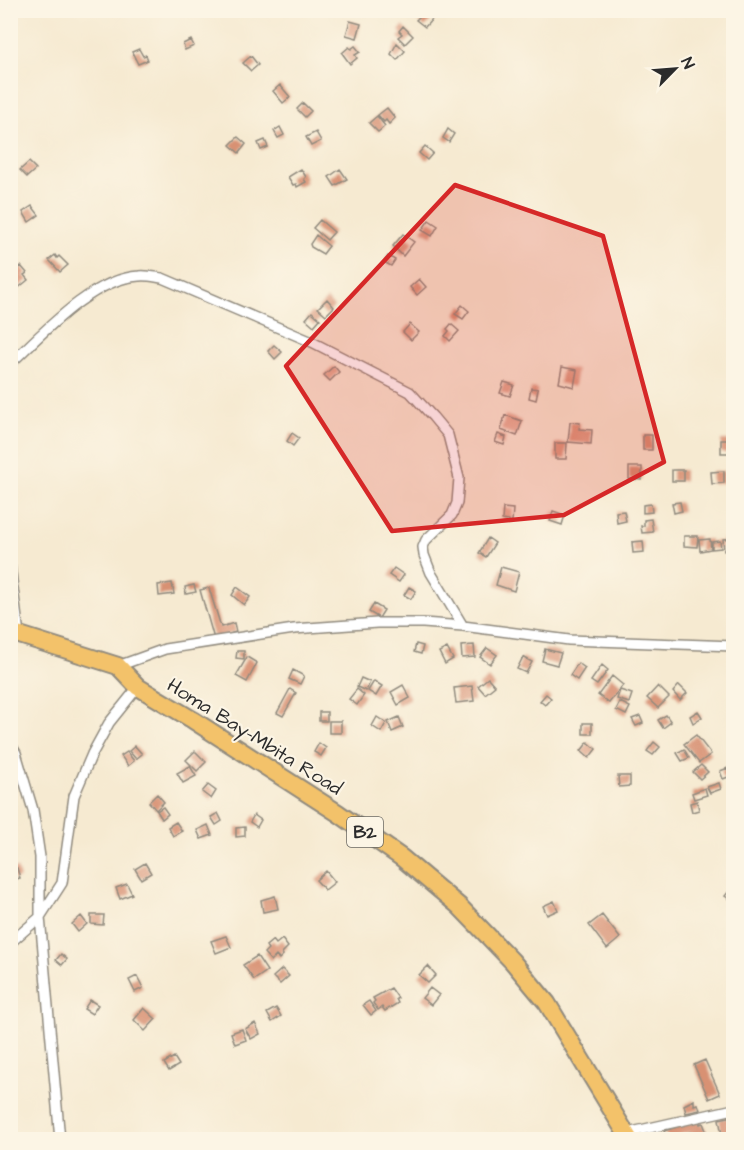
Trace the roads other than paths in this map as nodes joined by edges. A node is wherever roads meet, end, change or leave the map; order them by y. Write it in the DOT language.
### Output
graph roads {
  1 [pos="10,364"];
  2 [pos="10,565"];
  3 [pos="464,626"];
  4 [pos="15,633"];
  5 [pos="734,646"];
  6 [pos="118,666"];
  7 [pos="138,687"];
  8 [pos="10,743"];
  9 [pos="40,917"];
  10 [pos="10,944"];
  11 [pos="734,1109"];
  12 [pos="628,1136"];
  13 [pos="60,1140"];
  1 -- 3 [label="street"];
  2 -- 4 [label="street"];
  3 -- 5 [label="street"];
  3 -- 6 [label="street"];
  4 -- 6 [label="highway, Homa Bay-Mbita Road / B2"];
  6 -- 7 [label="highway, Homa Bay-Mbita Road / B2"];
  7 -- 9 [label="street"];
  7 -- 12 [label="highway, Homa Bay-Mbita Road / B2"];
  8 -- 9 [label="street"];
  9 -- 10 [label="street"];
  9 -- 13 [label="street"];
  11 -- 12 [label="street"];
}
